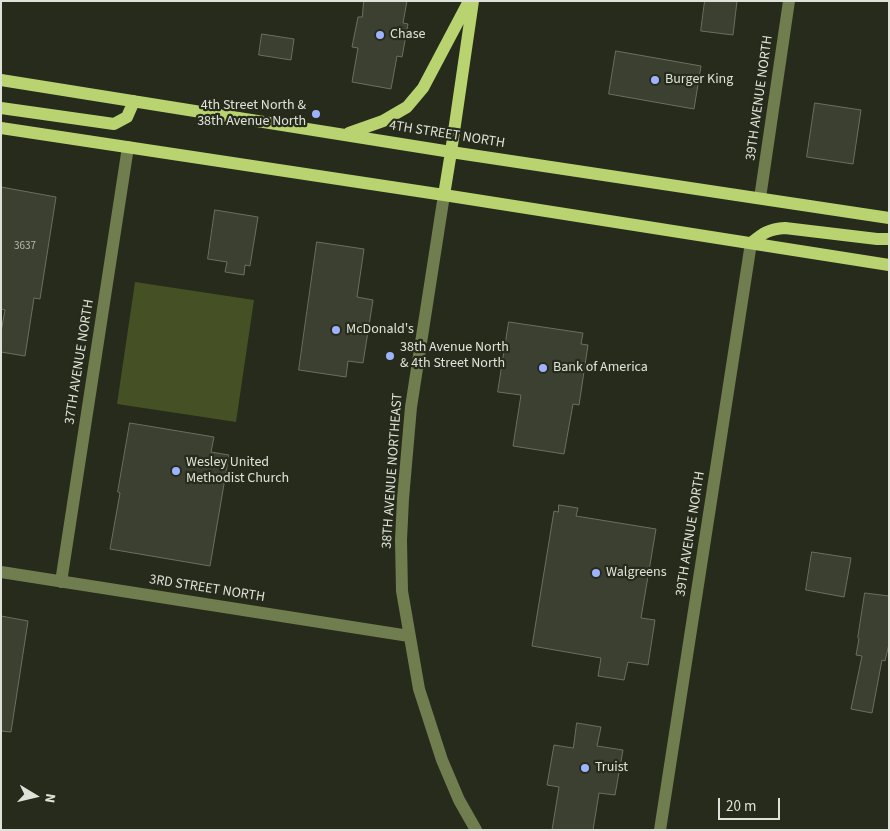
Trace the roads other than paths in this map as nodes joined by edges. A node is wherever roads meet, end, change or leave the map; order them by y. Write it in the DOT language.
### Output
graph roads {
  1 [pos="471,1"];
  2 [pos="789,1"];
  3 [pos="1,80"];
  4 [pos="134,101"];
  5 [pos="1,108"];
  6 [pos="1,128"];
  7 [pos="346,134"];
  8 [pos="128,147"];
  9 [pos="451,152"];
  10 [pos="444,195"];
  11 [pos="760,198"];
  12 [pos="889,218"];
  13 [pos="889,239"];
  14 [pos="751,243"];
  15 [pos="889,265"];
  16 [pos="1,572"];
  17 [pos="61,582"];
  18 [pos="409,636"];
  19 [pos="476,830"];
  20 [pos="660,830"];
  1 -- 7 [label="main road"];
  1 -- 9 [label="main road"];
  2 -- 11 [label="street, 39TH AVENUE NORTH"];
  3 -- 4 [label="main road, 4TH STREET NORTH"];
  4 -- 5 [label="main road"];
  4 -- 7 [label="main road, 4TH STREET NORTH"];
  6 -- 8 [label="main road"];
  7 -- 9 [label="main road, 4TH STREET NORTH"];
  8 -- 10 [label="main road"];
  8 -- 17 [label="street, 37TH AVENUE NORTH"];
  9 -- 10 [label="main road"];
  9 -- 11 [label="main road, 4TH STREET NORTH"];
  10 -- 14 [label="main road"];
  10 -- 18 [label="street, 38TH AVENUE NORTHEAST"];
  11 -- 12 [label="main road, 4TH STREET NORTH"];
  13 -- 14 [label="main road"];
  14 -- 15 [label="main road"];
  14 -- 20 [label="street, 39TH AVENUE NORTH"];
  16 -- 17 [label="street, 3RD STREET NORTH"];
  17 -- 18 [label="street, 3RD STREET NORTH"];
  18 -- 19 [label="street, 38TH AVENUE NORTHEAST"];
}
